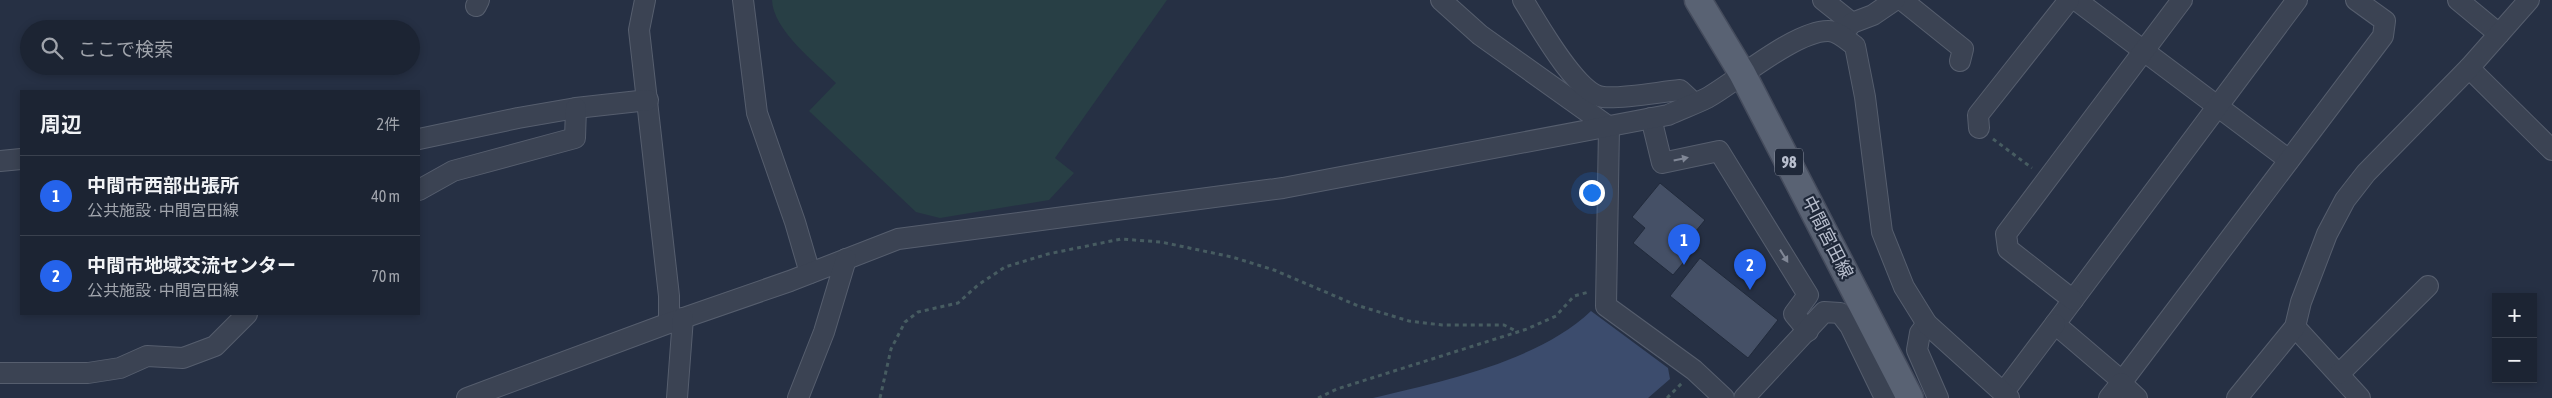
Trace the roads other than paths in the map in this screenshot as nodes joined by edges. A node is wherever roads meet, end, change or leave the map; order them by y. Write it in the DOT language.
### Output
graph roads {
  1 [pos="645,0"];
  2 [pos="743,0"];
  3 [pos="1441,0"];
  4 [pos="1523,0"];
  5 [pos="1698,0"];
  6 [pos="1823,0"];
  7 [pos="1895,0"];
  8 [pos="1902,0"];
  9 [pos="2069,0"];
  10 [pos="2076,0"];
  11 [pos="2182,0"];
  12 [pos="2297,0"];
  13 [pos="2356,0"];
  14 [pos="2458,0"];
  15 [pos="2528,0"];
  16 [pos="1847,29"];
  17 [pos="2499,34"];
  18 [pos="2143,52"];
  19 [pos="1960,61"];
  20 [pos="2469,68"];
  21 [pos="1742,74"];
  22 [pos="648,100"];
  23 [pos="1694,103"];
  24 [pos="2216,107"];
  25 [pos="576,108"];
  26 [pos="1651,118"];
  27 [pos="1609,127"];
  28 [pos="1979,128"];
  29 [pos="420,140"];
  30 [pos="2552,150"];
  31 [pos="20,159"];
  32 [pos="2289,160"];
  33 [pos="0,161"];
  34 [pos="420,189"];
  35 [pos="846,259"];
  36 [pos="810,273"];
  37 [pos="2428,286"];
  38 [pos="2073,300"];
  39 [pos="246,315"];
  40 [pos="676,320"];
  41 [pos="1927,324"];
  42 [pos="2055,324"];
  43 [pos="2296,326"];
  44 [pos="1808,331"];
  45 [pos="0,373"];
  46 [pos="2339,374"];
  47 [pos="2115,390"];
  48 [pos="2006,395"];
  49 [pos="466,398"];
  50 [pos="677,398"];
  51 [pos="798,398"];
  52 [pos="1724,398"];
  53 [pos="1744,398"];
  54 [pos="1885,398"];
  55 [pos="1910,398"];
  56 [pos="1938,398"];
  57 [pos="2137,398"];
  58 [pos="2237,398"];
  59 [pos="2360,398"];
  1 -- 22 [label="street"];
  2 -- 36 [label="street"];
  3 -- 27 [label="street"];
  4 -- 23 [label="street"];
  5 -- 21 [label="main road, 中間宮田線 / 98"];
  6 -- 16 [label="street"];
  7 -- 16 [label="street"];
  8 -- 19 [label="street"];
  9 -- 28 [label="street"];
  10 -- 18 [label="street"];
  11 -- 18 [label="street"];
  12 -- 24 [label="street"];
  13 -- 32 [label="street"];
  14 -- 17 [label="street"];
  15 -- 17 [label="street"];
  16 -- 21 [label="street"];
  16 -- 41 [label="street"];
  17 -- 20 [label="street"];
  18 -- 24 [label="street"];
  18 -- 38 [label="street"];
  20 -- 30 [label="street"];
  20 -- 43 [label="street"];
  21 -- 23 [label="street"];
  21 -- 55 [label="main road, 中間宮田線 / 98"];
  22 -- 25 [label="street"];
  22 -- 40 [label="street"];
  23 -- 26 [label="street"];
  24 -- 32 [label="street"];
  24 -- 38 [label="street"];
  25 -- 29 [label="street"];
  25 -- 34 [label="street"];
  26 -- 27 [label="street"];
  26 -- 44 [label="street, one-way"];
  27 -- 35 [label="street"];
  27 -- 52 [label="street"];
  31 -- 33 [label="street"];
  32 -- 47 [label="street"];
  35 -- 36 [label="street"];
  35 -- 51 [label="street"];
  36 -- 40 [label="street"];
  37 -- 46 [label="street"];
  38 -- 42 [label="street"];
  39 -- 45 [label="street"];
  40 -- 49 [label="street"];
  40 -- 50 [label="street"];
  41 -- 48 [label="street"];
  41 -- 56 [label="street"];
  42 -- 47 [label="street"];
  42 -- 48 [label="street"];
  43 -- 46 [label="street"];
  43 -- 58 [label="street"];
  44 -- 53 [label="street"];
  44 -- 54 [label="street"];
  46 -- 59 [label="street"];
  47 -- 57 [label="street"];
}
